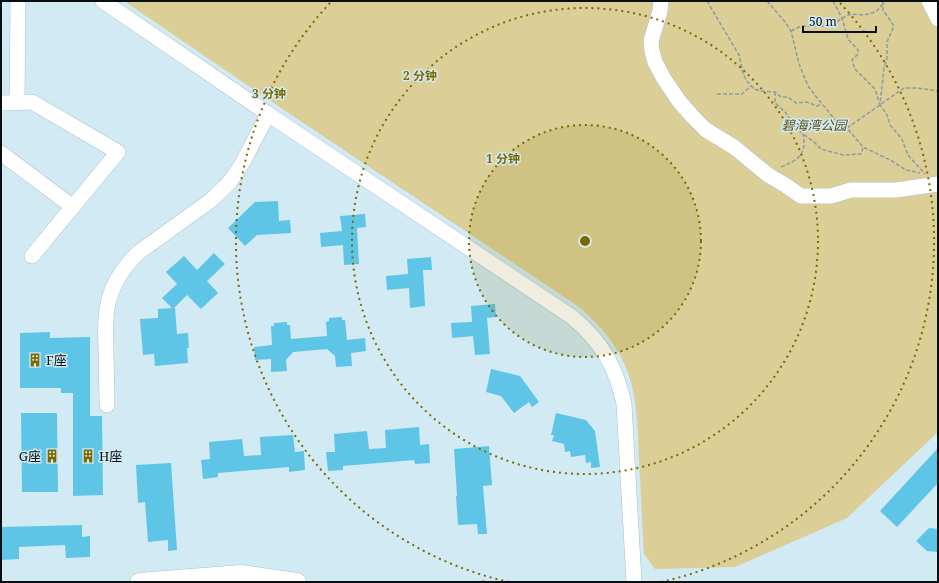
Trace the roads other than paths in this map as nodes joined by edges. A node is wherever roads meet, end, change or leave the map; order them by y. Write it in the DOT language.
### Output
graph roads {
  1 [pos="18,1"];
  2 [pos="103,1"];
  3 [pos="661,1"];
  4 [pos="929,1"];
  5 [pos="938,19"];
  6 [pos="16,102"];
  7 [pos="1,103"];
  8 [pos="268,114"];
  9 [pos="1,153"];
  10 [pos="938,184"];
  11 [pos="73,207"];
  12 [pos="32,256"];
  13 [pos="107,405"];
  14 [pos="139,582"];
  15 [pos="297,582"];
  16 [pos="634,582"];
  1 -- 6 [label="street"];
  2 -- 8 [label="street"];
  3 -- 10 [label="street"];
  4 -- 5 [label="street"];
  6 -- 7 [label="street"];
  6 -- 11 [label="street"];
  8 -- 13 [label="street"];
  8 -- 16 [label="street"];
  9 -- 11 [label="street"];
  11 -- 12 [label="street"];
  14 -- 15 [label="main road"];
}
